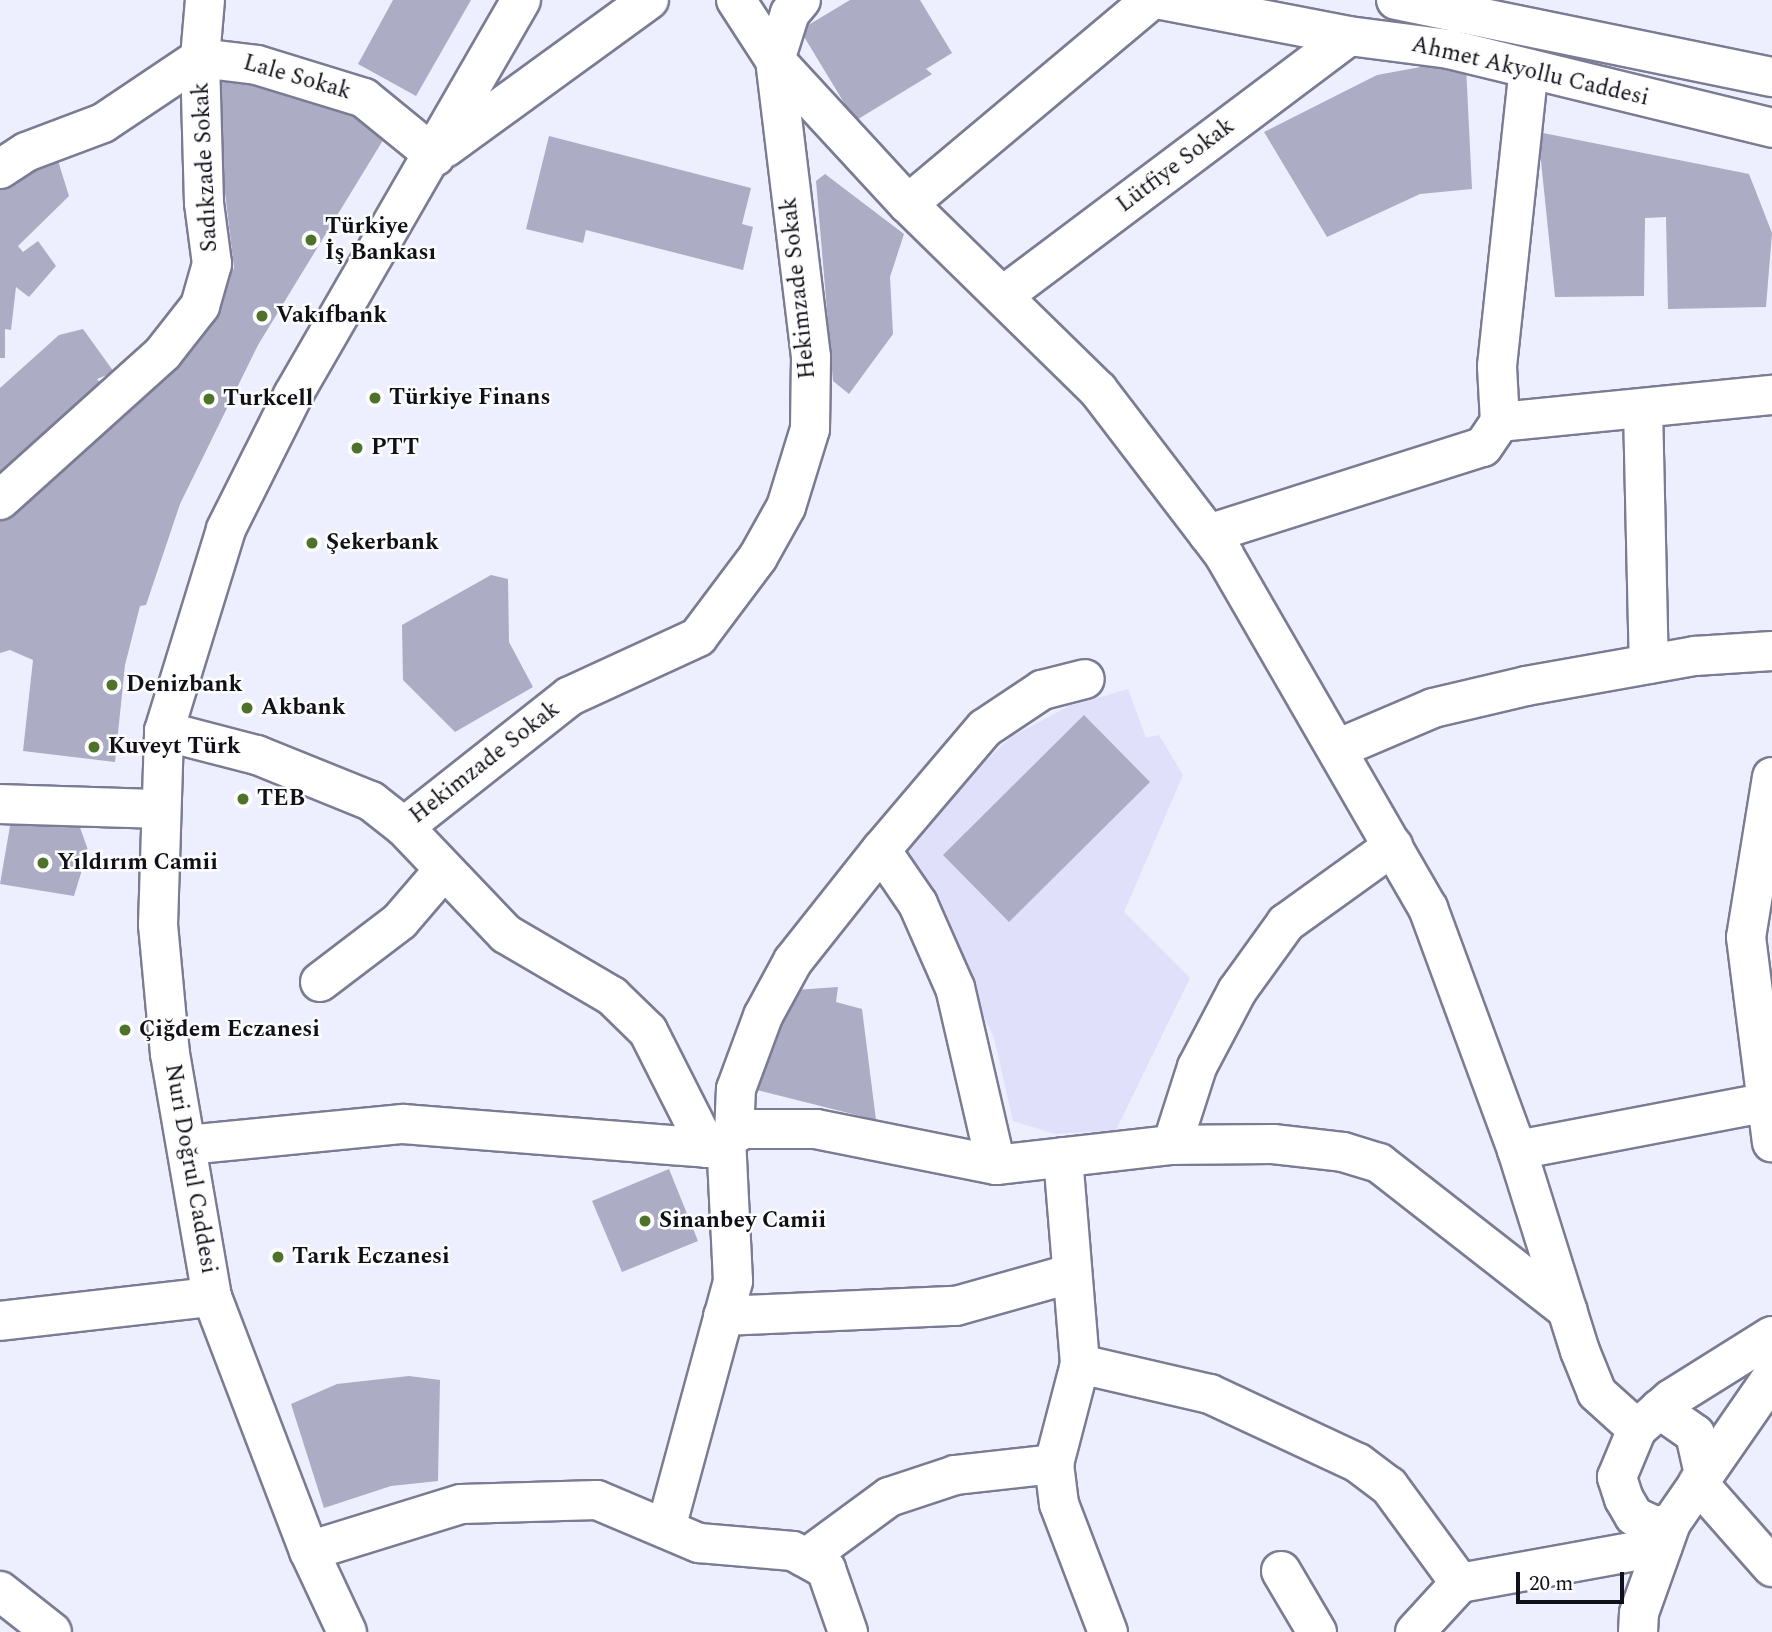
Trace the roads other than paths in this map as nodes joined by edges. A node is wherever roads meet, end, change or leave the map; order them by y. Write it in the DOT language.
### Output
graph roads {
  1 [pos="205,0"];
  2 [pos="522,0"];
  3 [pos="649,0"];
  4 [pos="736,0"];
  5 [pos="801,0"];
  6 [pos="1151,0"];
  7 [pos="1162,0"];
  8 [pos="1396,0"];
  9 [pos="1349,36"];
  10 [pos="200,58"];
  11 [pos="775,60"];
  12 [pos="1529,69"];
  13 [pos="1772,77"];
  14 [pos="1772,128"];
  15 [pos="435,156"];
  16 [pos="0,169"];
  17 [pos="908,204"];
  18 [pos="1004,295"];
  19 [pos="1772,395"];
  20 [pos="1643,408"];
  21 [pos="1500,422"];
  22 [pos="0,500"];
  23 [pos="1208,534"];
  24 [pos="1772,651"];
  25 [pos="1649,664"];
  26 [pos="1085,679"];
  27 [pos="164,731"];
  28 [pos="1337,749"];
  29 [pos="1772,777"];
  30 [pos="0,804"];
  31 [pos="154,809"];
  32 [pos="404,827"];
  33 [pos="1392,846"];
  34 [pos="881,850"];
  35 [pos="443,871"];
  36 [pos="1763,905"];
  37 [pos="320,982"];
  38 [pos="1764,1102"];
  39 [pos="722,1140"];
  40 [pos="1772,1142"];
  41 [pos="187,1145"];
  42 [pos="1172,1145"];
  43 [pos="1517,1150"];
  44 [pos="1063,1157"];
  45 [pos="996,1165"];
  46 [pos="1070,1274"];
  47 [pos="212,1297"];
  48 [pos="1567,1310"];
  49 [pos="723,1316"];
  50 [pos="0,1321"];
  51 [pos="1772,1336"];
  52 [pos="1080,1364"];
  53 [pos="1772,1377"];
  54 [pos="1648,1419"];
  55 [pos="1054,1464"];
  56 [pos="1701,1478"];
  57 [pos="666,1528"];
  58 [pos="1667,1534"];
  59 [pos="309,1551"];
  60 [pos="806,1558"];
  61 [pos="1772,1567"];
  62 [pos="1281,1571"];
  63 [pos="1460,1583"];
  64 [pos="0,1591"];
  65 [pos="52,1632"];
  66 [pos="347,1632"];
  67 [pos="848,1632"];
  68 [pos="1108,1632"];
  69 [pos="1317,1632"];
  70 [pos="1415,1632"];
  71 [pos="1638,1632"];
  1 -- 10 [label="street, Sadıkzade Sokak"];
  2 -- 15 [label="street, Nuri Doğrul Caddesi"];
  3 -- 15 [label="street, Nuri Doğrul Caddesi"];
  4 -- 11 [label="street"];
  5 -- 11 [label="street"];
  6 -- 17 [label="street"];
  7 -- 9 [label="street, Ahmet Akyollu Caddesi"];
  8 -- 13 [label="street, Ahmet Akyollu Caddesi"];
  9 -- 12 [label="street, Ahmet Akyollu Caddesi"];
  9 -- 18 [label="street, Lütfiye Sokak"];
  10 -- 15 [label="street, Lale Sokak"];
  10 -- 16 [label="street"];
  10 -- 22 [label="street, Sadıkzade Sokak"];
  11 -- 17 [label="street"];
  11 -- 32 [label="street, Hekimzade Sokak"];
  12 -- 14 [label="street, Ahmet Akyollu Caddesi"];
  12 -- 21 [label="street"];
  15 -- 27 [label="street, Nuri Doğrul Caddesi"];
  17 -- 18 [label="street"];
  18 -- 23 [label="street"];
  19 -- 20 [label="street"];
  20 -- 21 [label="street"];
  20 -- 25 [label="street"];
  21 -- 23 [label="street"];
  23 -- 28 [label="street"];
  24 -- 25 [label="street"];
  25 -- 28 [label="street"];
  26 -- 34 [label="street"];
  27 -- 31 [label="street, Nuri Doğrul Caddesi"];
  27 -- 32 [label="street"];
  28 -- 33 [label="street"];
  29 -- 36 [label="street"];
  30 -- 31 [label="street"];
  31 -- 41 [label="street, Nuri Doğrul Caddesi"];
  32 -- 35 [label="street"];
  33 -- 42 [label="street"];
  33 -- 43 [label="street"];
  34 -- 39 [label="street"];
  34 -- 45 [label="street"];
  35 -- 37 [label="street"];
  35 -- 39 [label="street"];
  36 -- 38 [label="street"];
  38 -- 40 [label="street"];
  38 -- 43 [label="street"];
  39 -- 41 [label="street"];
  39 -- 45 [label="street"];
  39 -- 49 [label="street"];
  41 -- 47 [label="street, Nuri Doğrul Caddesi"];
  42 -- 44 [label="street"];
  42 -- 48 [label="street"];
  43 -- 48 [label="street"];
  44 -- 45 [label="street"];
  44 -- 46 [label="street"];
  46 -- 49 [label="street"];
  46 -- 52 [label="street"];
  47 -- 50 [label="street"];
  47 -- 59 [label="street, Nuri Doğrul Caddesi"];
  48 -- 54 [label="street"];
  49 -- 57 [label="street"];
  51 -- 54 [label="street"];
  52 -- 55 [label="street"];
  52 -- 63 [label="street"];
  53 -- 56 [label="street"];
  54 -- 56 [label="street"];
  54 -- 58 [label="street"];
  55 -- 60 [label="street"];
  55 -- 68 [label="street"];
  56 -- 58 [label="street"];
  56 -- 61 [label="street"];
  57 -- 59 [label="street"];
  57 -- 60 [label="street"];
  58 -- 63 [label="street"];
  58 -- 71 [label="street"];
  59 -- 66 [label="street, Nuri Doğrul Caddesi"];
  60 -- 67 [label="street"];
  62 -- 69 [label="street"];
  63 -- 70 [label="street"];
  64 -- 65 [label="street"];
}
